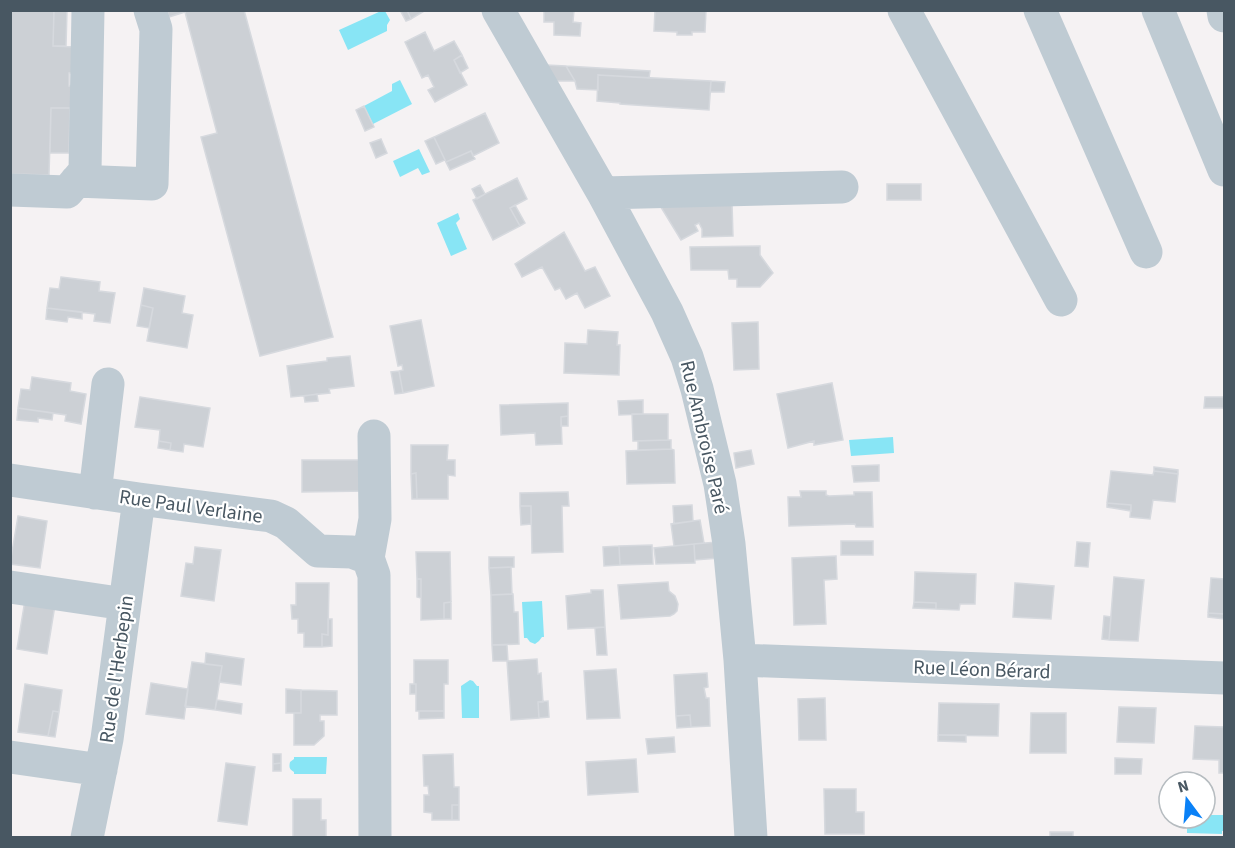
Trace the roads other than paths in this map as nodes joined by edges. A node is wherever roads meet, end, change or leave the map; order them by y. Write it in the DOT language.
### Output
graph roads {
  1 [pos="88,10"];
  2 [pos="150,10"];
  3 [pos="498,10"];
  4 [pos="904,10"];
  5 [pos="1040,10"];
  6 [pos="1158,10"];
  7 [pos="1222,10"];
  8 [pos="1224,16"];
  9 [pos="1224,170"];
  10 [pos="76,182"];
  11 [pos="842,187"];
  12 [pos="10,190"];
  13 [pos="603,193"];
  14 [pos="1146,252"];
  15 [pos="1061,300"];
  16 [pos="108,384"];
  17 [pos="374,436"];
  18 [pos="10,480"];
  19 [pos="95,493"];
  20 [pos="139,499"];
  21 [pos="368,558"];
  22 [pos="10,587"];
  23 [pos="125,604"];
  24 [pos="740,660"];
  25 [pos="1224,678"];
  26 [pos="10,757"];
  27 [pos="101,770"];
  28 [pos="87,837"];
  29 [pos="375,837"];
  30 [pos="751,837"];
  1 -- 10 [label="street"];
  2 -- 10 [label="street"];
  3 -- 13 [label="street, Rue Ambroise Paré"];
  4 -- 15 [label="street"];
  5 -- 14 [label="street"];
  6 -- 9 [label="street"];
  7 -- 8 [label="street"];
  10 -- 12 [label="street"];
  11 -- 13 [label="street"];
  13 -- 24 [label="street, Rue Ambroise Paré"];
  16 -- 19 [label="street"];
  17 -- 21 [label="street"];
  18 -- 19 [label="street, Rue Paul Verlaine"];
  19 -- 20 [label="street, Rue Paul Verlaine"];
  20 -- 21 [label="street, Rue Paul Verlaine"];
  20 -- 23 [label="street, Rue de l'Herbepin"];
  21 -- 29 [label="street"];
  22 -- 23 [label="street"];
  23 -- 27 [label="street, Rue de l'Herbepin"];
  24 -- 25 [label="street, Rue Léon Bérard"];
  24 -- 30 [label="street, Rue Ambroise Paré"];
  26 -- 27 [label="street"];
  27 -- 28 [label="street, Rue de l'Herbepin"];
}
